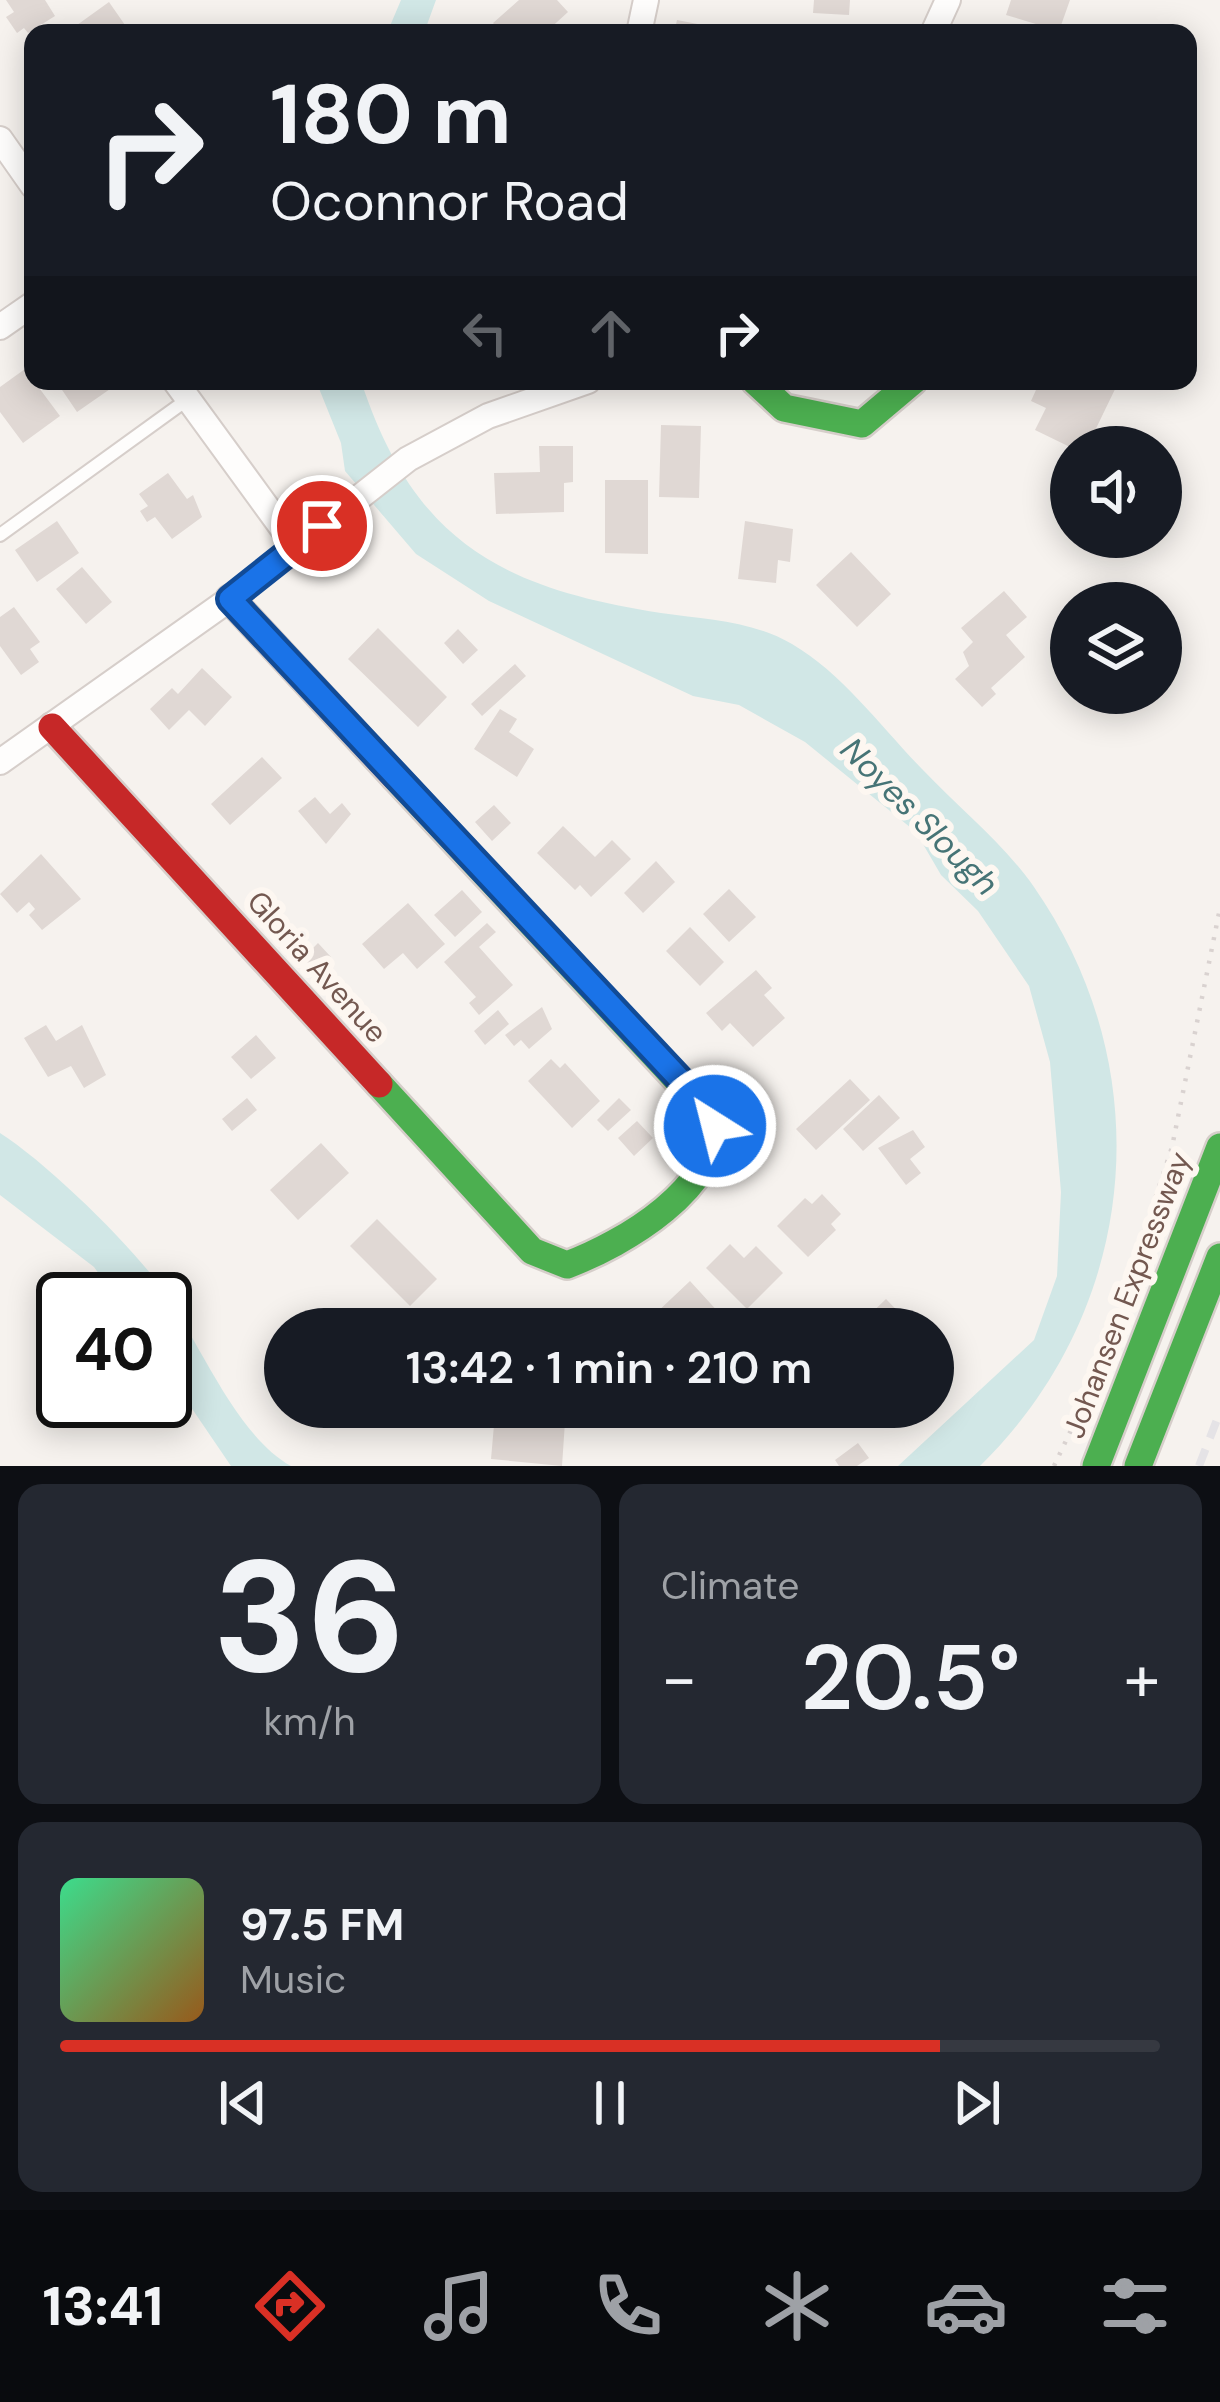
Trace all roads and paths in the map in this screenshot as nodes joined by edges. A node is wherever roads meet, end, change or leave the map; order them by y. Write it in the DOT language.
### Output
graph roads {
  1 [pos="0,139"];
  2 [pos="24,173"];
  3 [pos="181,390"];
  4 [pos="562,390"];
  5 [pos="765,390"];
  6 [pos="902,390"];
  7 [pos="0,535"];
  8 [pos="296,547"];
  9 [pos="230,599"];
  10 [pos="52,727"];
  11 [pos="0,762"];
  12 [pos="1220,908"];
  13 [pos="1220,1148"];
  14 [pos="1220,1257"];
  15 [pos="1116,1316"];
  16 [pos="1076,1419"];
  17 [pos="1054,1466"];
  18 [pos="1096,1466"];
  19 [pos="1138,1466"];
  1 -- 2 [label="street"];
  3 -- 7 [label="lane"];
  3 -- 8 [label="street"];
  4 -- 8 [label="street"];
  5 -- 6 [label="main road"];
  8 -- 9 [label="street"];
  9 -- 10 [label="street"];
  9 -- 10 [label="main road, Gloria Avenue"];
  10 -- 11 [label="street"];
  12 -- 15 [label="path"];
  13 -- 18 [label="main road, Johansen Expressway"];
  14 -- 19 [label="main road"];
  16 -- 17 [label="path"];
}
